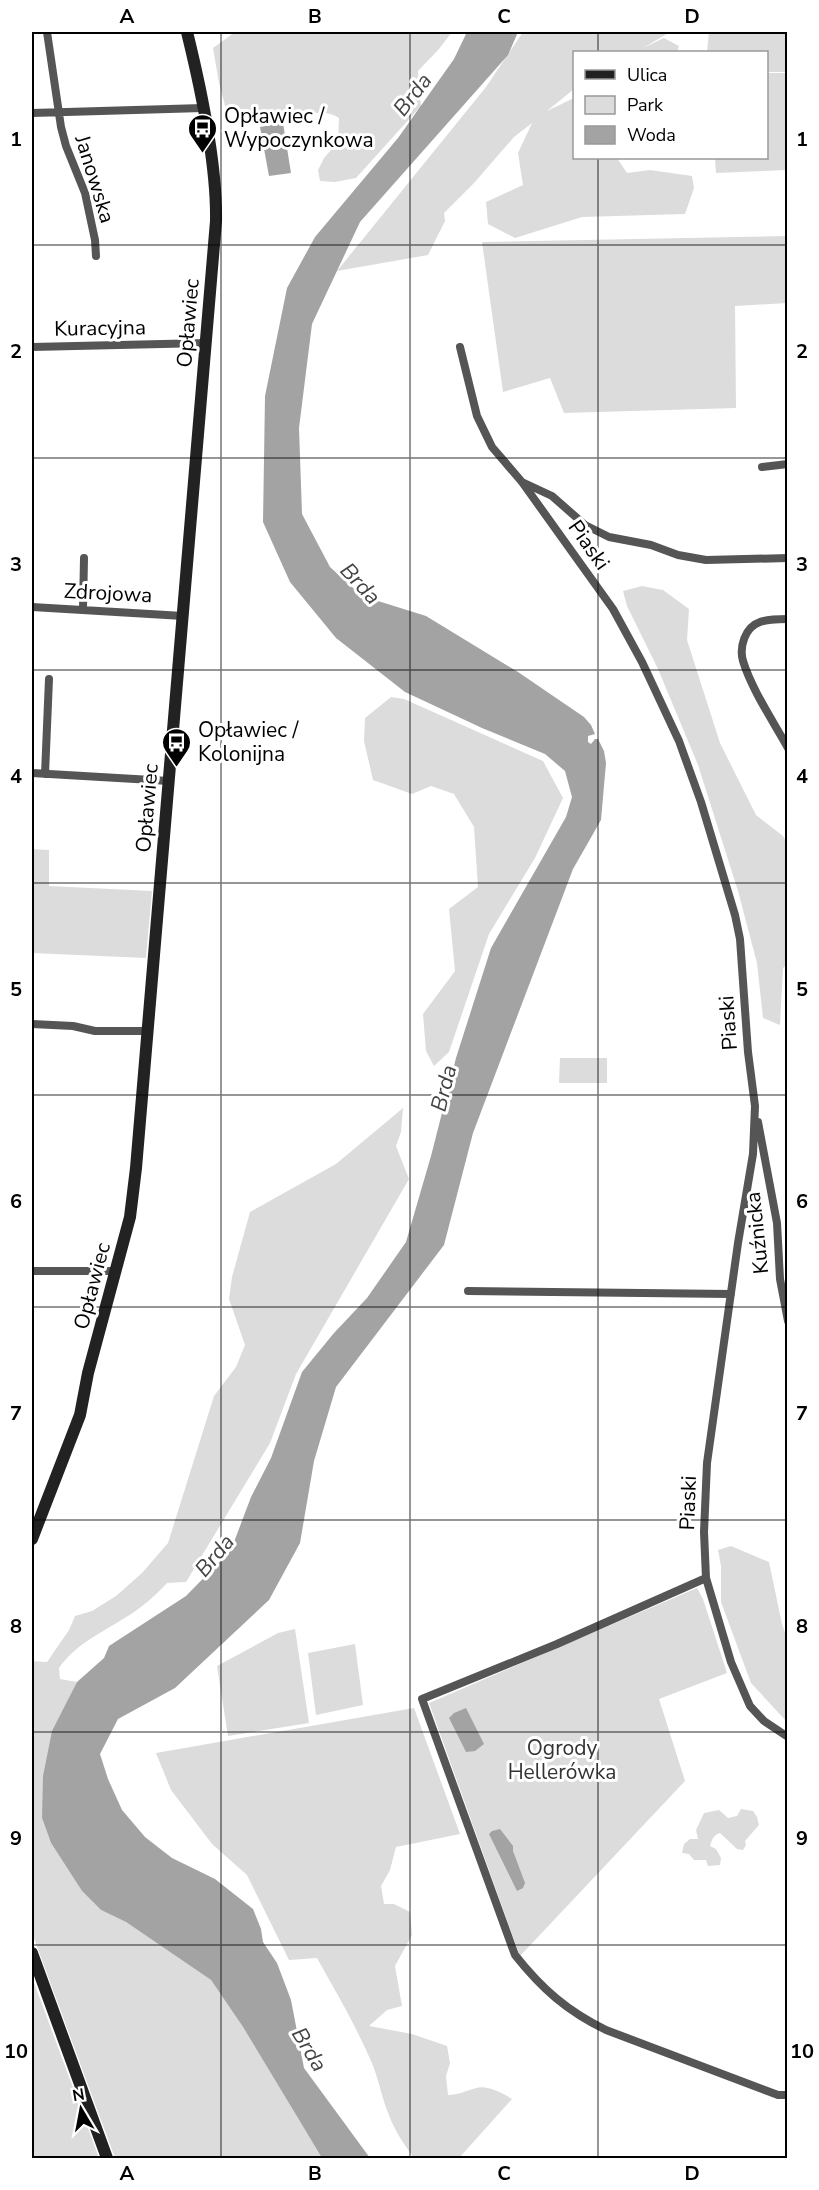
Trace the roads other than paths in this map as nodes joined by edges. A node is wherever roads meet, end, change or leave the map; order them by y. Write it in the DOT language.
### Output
graph roads {
  1 [pos="47,32"];
  2 [pos="187,32"];
  3 [pos="203,108"];
  4 [pos="32,113"];
  5 [pos="59,113"];
  6 [pos="96,256"];
  7 [pos="206,343"];
  8 [pos="32,347"];
  9 [pos="460,347"];
  10 [pos="788,464"];
  11 [pos="762,467"];
  12 [pos="522,482"];
  13 [pos="84,558"];
  14 [pos="788,558"];
  15 [pos="32,607"];
  16 [pos="83,609"];
  17 [pos="183,616"];
  18 [pos="788,619"];
  19 [pos="49,679"];
  20 [pos="788,748"];
  21 [pos="32,773"];
  22 [pos="45,774"];
  23 [pos="169,781"];
  24 [pos="32,1024"];
  25 [pos="147,1031"];
  26 [pos="755,1106"];
  27 [pos="32,1271"];
  28 [pos="116,1271"];
  29 [pos="468,1291"];
  30 [pos="731,1294"];
  31 [pos="788,1321"];
  32 [pos="32,1539"];
  33 [pos="706,1578"];
  34 [pos="788,1737"];
  35 [pos="32,1953"];
  36 [pos="788,2095"];
  37 [pos="107,2158"];
  1 -- 5 [label="street, Janowska"];
  2 -- 3 [label="street, Opławiec"];
  3 -- 5 [label="street"];
  3 -- 7 [label="street, Opławiec"];
  4 -- 5 [label="street"];
  5 -- 6 [label="street, Janowska"];
  7 -- 8 [label="street, Kuracyjna"];
  7 -- 17 [label="street, Opławiec"];
  9 -- 12 [label="street, Piaski"];
  10 -- 11 [label="street"];
  12 -- 14 [label="street"];
  12 -- 26 [label="street, Piaski"];
  13 -- 16 [label="street"];
  15 -- 16 [label="street, Zdrojowa"];
  16 -- 17 [label="street, Zdrojowa"];
  17 -- 23 [label="street, Opławiec"];
  18 -- 20 [label="street"];
  19 -- 22 [label="street"];
  21 -- 22 [label="street"];
  22 -- 23 [label="street"];
  23 -- 25 [label="street, Opławiec"];
  24 -- 25 [label="street"];
  25 -- 28 [label="street, Opławiec"];
  26 -- 30 [label="street, Piaski"];
  26 -- 31 [label="street, Kuźnicka"];
  27 -- 28 [label="street"];
  28 -- 32 [label="street, Opławiec"];
  29 -- 30 [label="street"];
  30 -- 33 [label="street, Piaski"];
  33 -- 34 [label="street, Piaski"];
  33 -- 36 [label="street"];
  35 -- 37 [label="street"];
}
